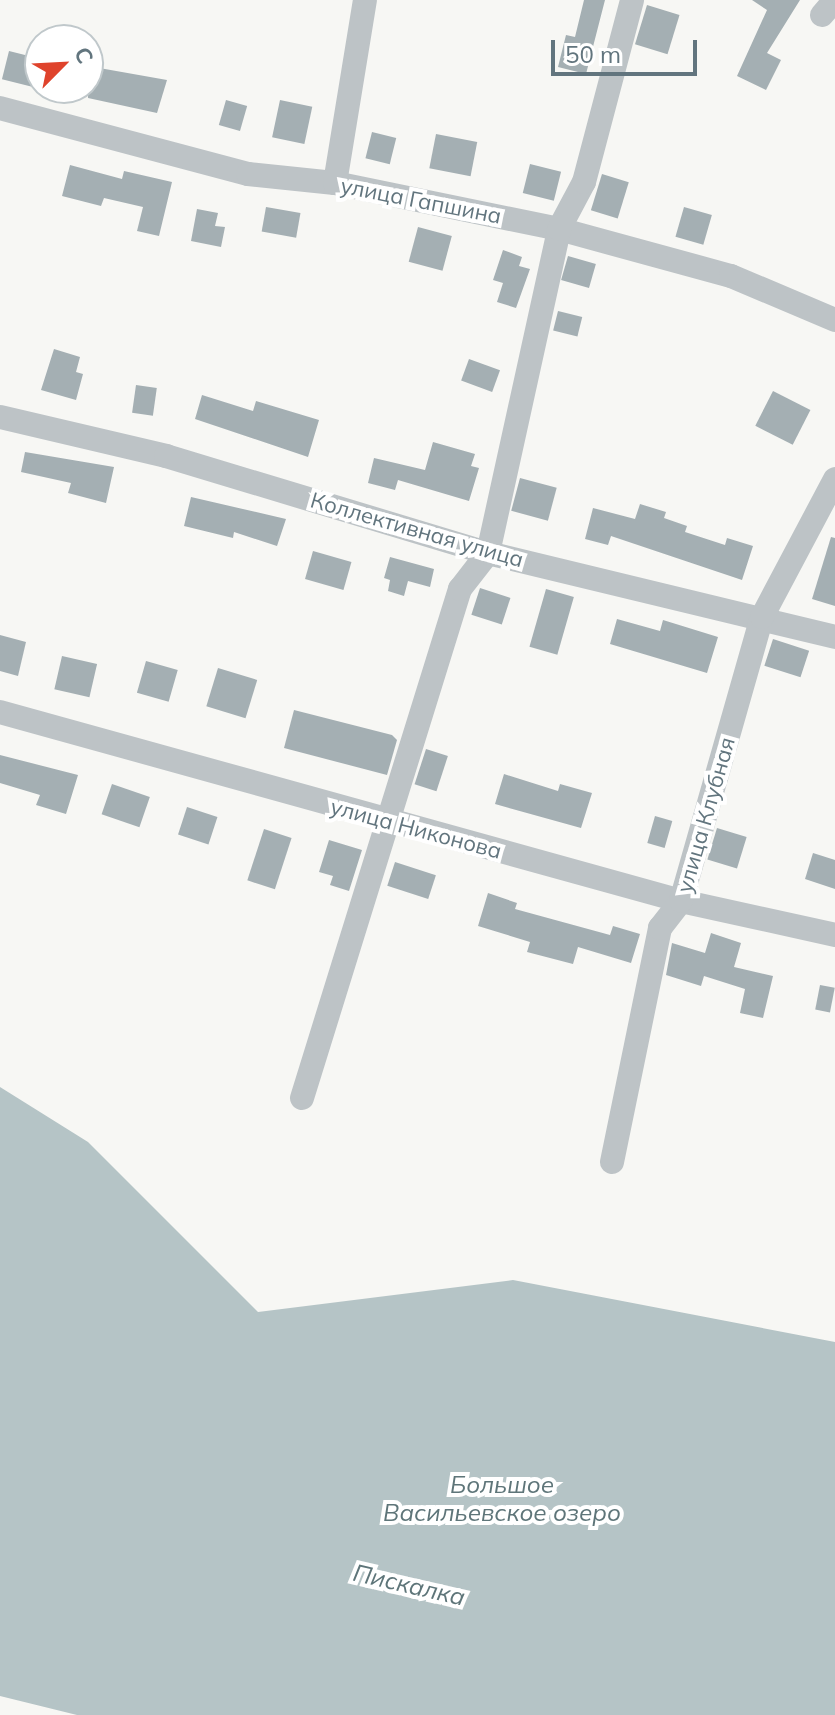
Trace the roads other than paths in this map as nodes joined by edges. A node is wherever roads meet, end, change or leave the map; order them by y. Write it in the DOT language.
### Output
graph roads {
  1 [pos="365,0"];
  2 [pos="632,0"];
  3 [pos="0,108"];
  4 [pos="335,183"];
  5 [pos="559,229"];
  6 [pos="835,320"];
  7 [pos="0,417"];
  8 [pos="835,479"];
  9 [pos="488,553"];
  10 [pos="762,617"];
  11 [pos="835,637"];
  12 [pos="0,712"];
  13 [pos="384,821"];
  14 [pos="681,901"];
  15 [pos="835,935"];
  16 [pos="302,1098"];
  17 [pos="612,1162"];
  1 -- 4 [label="street"];
  2 -- 5 [label="street"];
  3 -- 4 [label="street, улица Гапшина"];
  4 -- 5 [label="street, улица Гапшина"];
  5 -- 6 [label="street, улица Гапшина"];
  5 -- 9 [label="street"];
  7 -- 9 [label="street, Коллективная улица"];
  8 -- 10 [label="street, улица Клубная"];
  9 -- 10 [label="street, Коллективная улица"];
  9 -- 13 [label="street"];
  10 -- 11 [label="street, Коллективная улица"];
  10 -- 14 [label="street, улица Клубная"];
  12 -- 13 [label="street, улица Никонова"];
  13 -- 14 [label="street, улица Никонова"];
  13 -- 16 [label="street"];
  14 -- 15 [label="street, улица Никонова"];
  14 -- 17 [label="street, улица Клубная"];
}
